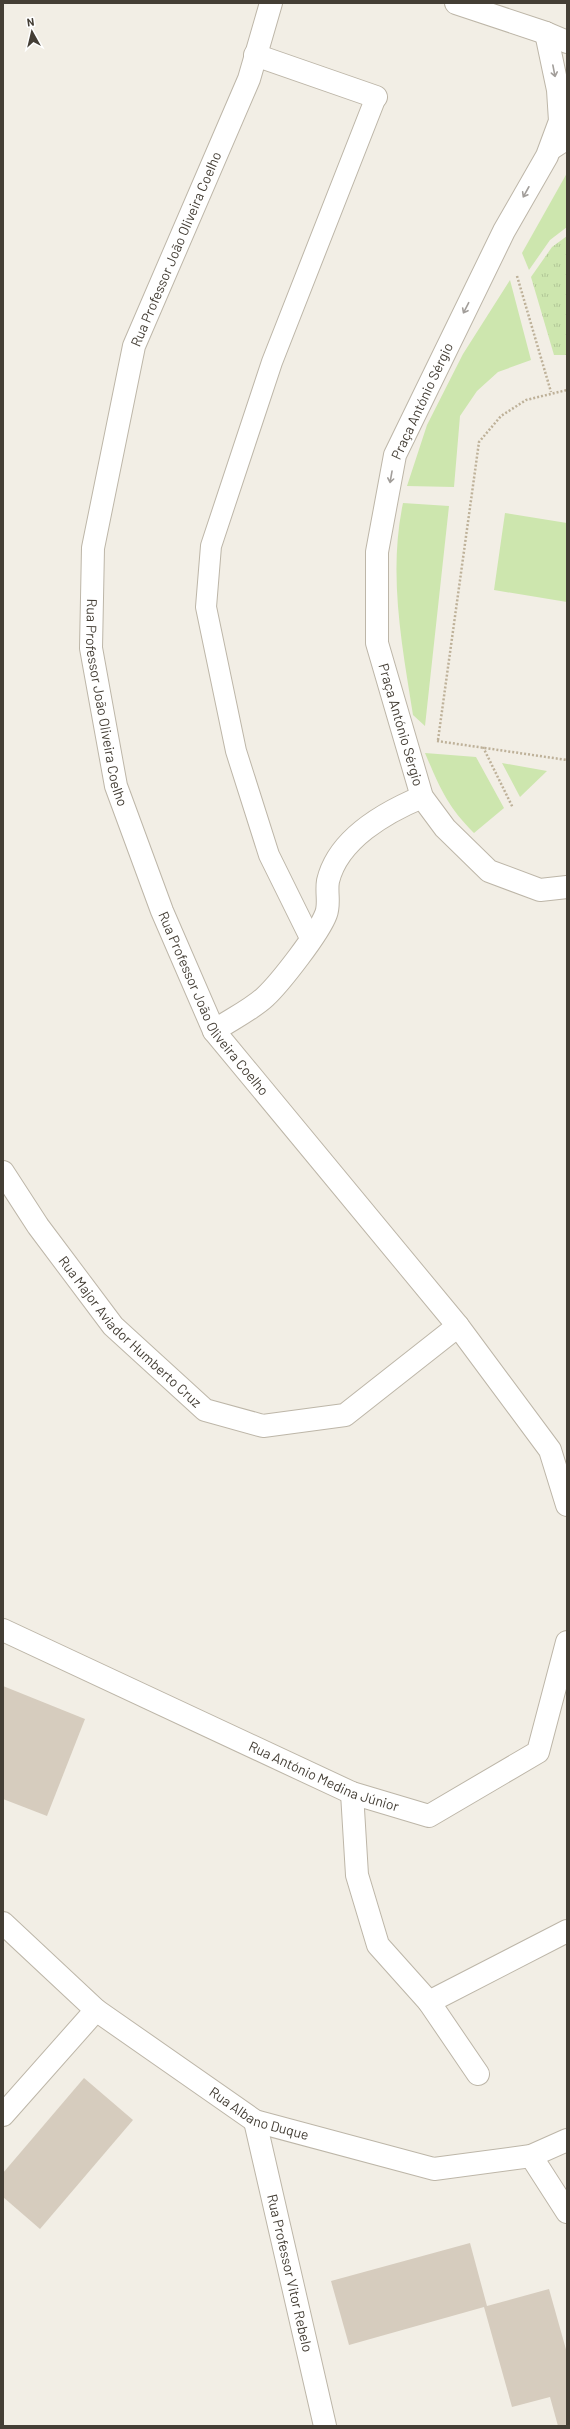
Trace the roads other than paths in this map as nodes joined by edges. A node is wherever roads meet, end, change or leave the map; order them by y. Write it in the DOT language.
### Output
graph roads {
  1 [pos="271,3"];
  2 [pos="456,3"];
  3 [pos="546,32"];
  4 [pos="567,42"];
  5 [pos="255,55"];
  6 [pos="376,97"];
  7 [pos="567,143"];
  8 [pos="546,156"];
  9 [pos="422,797"];
  10 [pos="567,887"];
  11 [pos="311,940"];
  12 [pos="214,1031"];
  13 [pos="3,1172"];
  14 [pos="458,1326"];
  15 [pos="567,1505"];
  16 [pos="3,1631"];
  17 [pos="567,1642"];
  18 [pos="352,1793"];
  19 [pos="3,1923"];
  20 [pos="567,1931"];
  21 [pos="429,2002"];
  22 [pos="96,2010"];
  23 [pos="478,2074"];
  24 [pos="3,2116"];
  25 [pos="255,2121"];
  26 [pos="567,2140"];
  27 [pos="531,2156"];
  28 [pos="567,2212"];
  29 [pos="325,2426"];
  1 -- 5 [label="street, Rua Professor João Oliveira Coelho"];
  2 -- 3 [label="street"];
  3 -- 4 [label="street"];
  3 -- 8 [label="street, Praça António Sérgio, one-way"];
  5 -- 6 [label="street"];
  5 -- 12 [label="street, Rua Professor João Oliveira Coelho"];
  6 -- 11 [label="street"];
  7 -- 8 [label="lane"];
  8 -- 9 [label="street, Praça António Sérgio, one-way"];
  9 -- 10 [label="street, Praça António Sérgio"];
  9 -- 11 [label="street"];
  11 -- 12 [label="street"];
  12 -- 14 [label="street, Rua Professor João Oliveira Coelho"];
  13 -- 14 [label="street, Rua Major Aviador Humberto Cruz"];
  14 -- 15 [label="street"];
  16 -- 18 [label="street, Rua António Medina Júnior"];
  17 -- 18 [label="street, Rua António Medina Júnior"];
  18 -- 21 [label="street"];
  19 -- 22 [label="street, Rua Albano Duque"];
  20 -- 21 [label="street"];
  21 -- 23 [label="street"];
  22 -- 24 [label="street"];
  22 -- 25 [label="street, Rua Albano Duque"];
  25 -- 27 [label="street, Rua Albano Duque"];
  25 -- 29 [label="street, Rua Professor Vitor Rebelo"];
  26 -- 27 [label="street, Rua Albano Duque"];
  27 -- 28 [label="street"];
}
